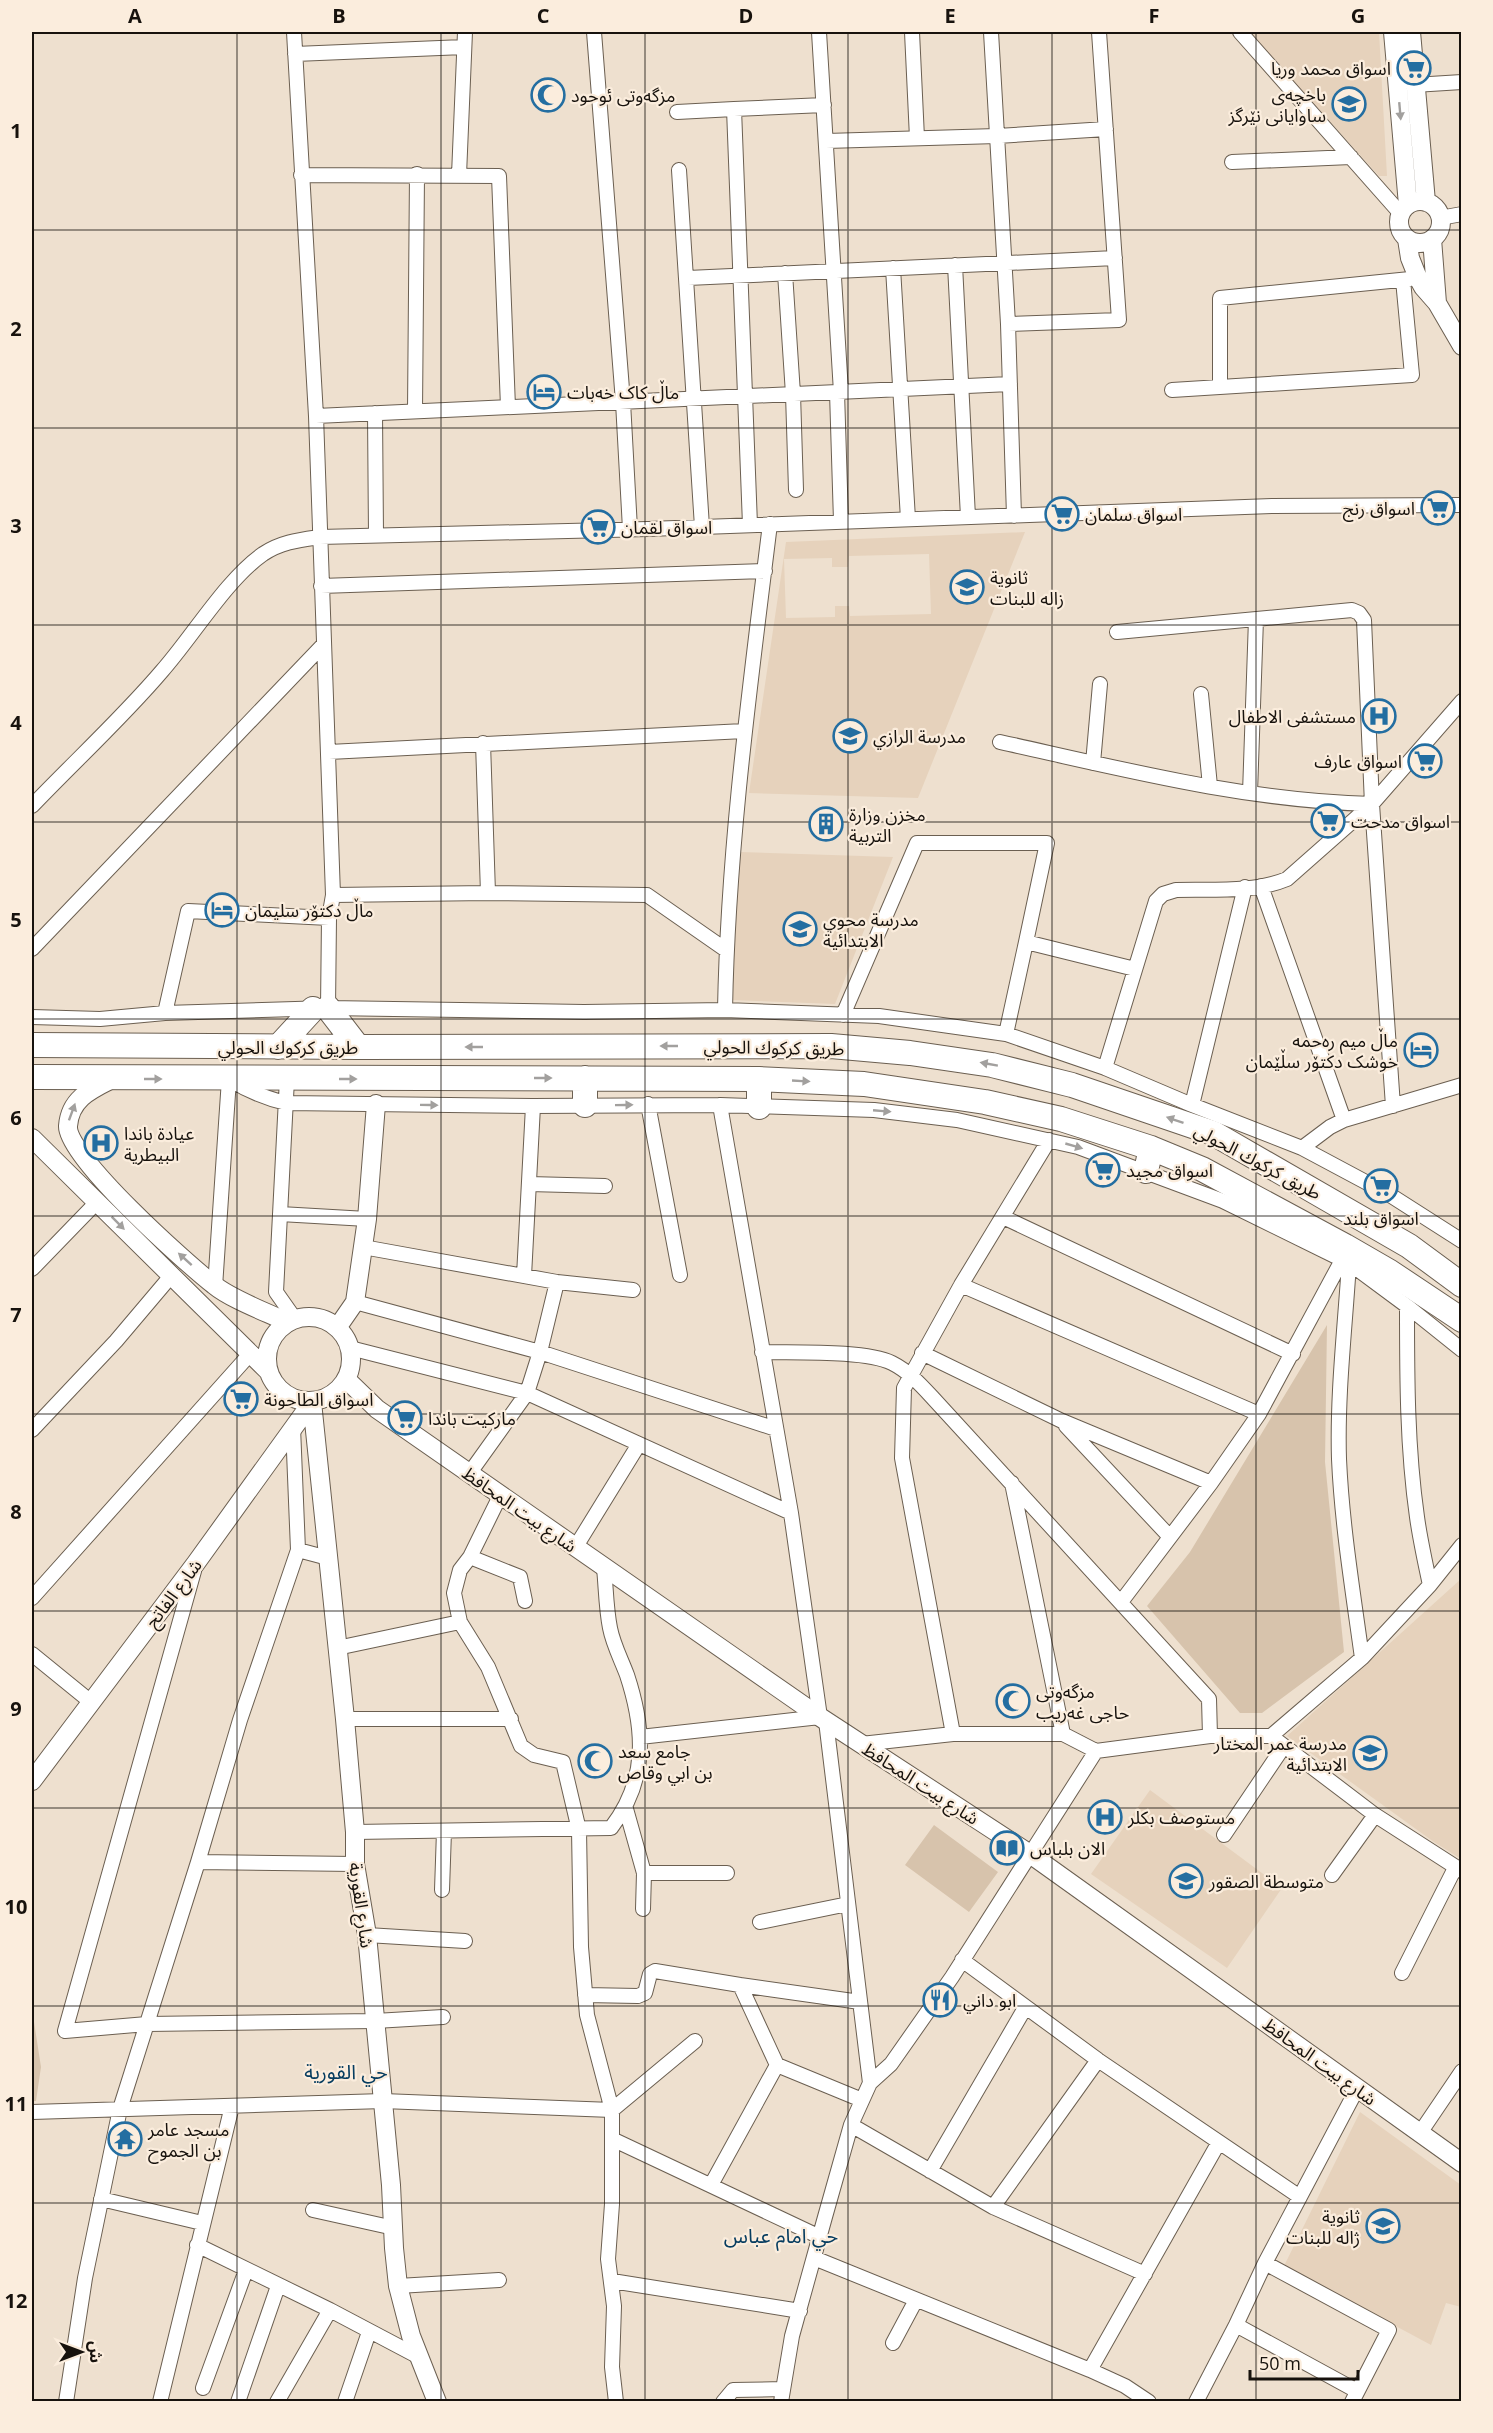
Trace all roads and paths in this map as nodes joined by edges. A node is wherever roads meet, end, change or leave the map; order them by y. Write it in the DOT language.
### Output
graph roads {
  1 [pos="294,32"];
  2 [pos="465,32"];
  3 [pos="594,32"];
  4 [pos="819,32"];
  5 [pos="912,32"];
  6 [pos="991,32"];
  7 [pos="1098,32"];
  8 [pos="1240,32"];
  9 [pos="1393,32"];
  10 [pos="1411,32"];
  11 [pos="464,47"];
  12 [pos="296,54"];
  13 [pos="1461,82"];
  14 [pos="1414,85"];
  15 [pos="824,105"];
  16 [pos="734,110"];
  17 [pos="677,112"];
  18 [pos="1106,129"];
  19 [pos="997,136"];
  20 [pos="917,138"];
  21 [pos="826,141"];
  22 [pos="1350,157"];
  23 [pos="1232,162"];
  24 [pos="679,170"];
  25 [pos="417,174"];
  26 [pos="301,175"];
  27 [pos="459,175"];
  28 [pos="1411,207"];
  29 [pos="1461,214"];
  30 [pos="1440,218"];
  31 [pos="1407,239"];
  32 [pos="1432,239"];
  33 [pos="1115,258"];
  34 [pos="1005,262"];
  35 [pos="955,265"];
  36 [pos="893,268"];
  37 [pos="834,271"];
  38 [pos="785,273"];
  39 [pos="741,276"];
  40 [pos="688,278"];
  41 [pos="1410,279"];
  42 [pos="1437,303"];
  43 [pos="1008,324"];
  44 [pos="1461,346"];
  45 [pos="1010,384"];
  46 [pos="1220,385"];
  47 [pos="962,386"];
  48 [pos="902,389"];
  49 [pos="1172,390"];
  50 [pos="839,392"];
  51 [pos="793,394"];
  52 [pos="744,396"];
  53 [pos="695,398"];
  54 [pos="623,402"];
  55 [pos="508,407"];
  56 [pos="415,411"];
  57 [pos="375,413"];
  58 [pos="316,416"];
  59 [pos="796,489"];
  60 [pos="1461,505"];
  61 [pos="1014,516"];
  62 [pos="968,517"];
  63 [pos="908,519"];
  64 [pos="842,521"];
  65 [pos="771,524"];
  66 [pos="750,525"];
  67 [pos="702,527"];
  68 [pos="630,530"];
  69 [pos="376,535"];
  70 [pos="320,537"];
  71 [pos="765,571"];
  72 [pos="321,586"];
  73 [pos="1256,619"];
  74 [pos="1117,632"];
  75 [pos="323,645"];
  76 [pos="1100,684"];
  77 [pos="1200,694"];
  78 [pos="1461,700"];
  79 [pos="744,731"];
  80 [pos="1000,742"];
  81 [pos="483,744"];
  82 [pos="329,752"];
  83 [pos="1093,763"];
  84 [pos="1210,786"];
  85 [pos="1250,793"];
  86 [pos="1372,804"];
  87 [pos="32,806"];
  88 [pos="1261,886"];
  89 [pos="1245,887"];
  90 [pos="488,893"];
  91 [pos="333,895"];
  92 [pos="329,918"];
  93 [pos="1026,942"];
  94 [pos="32,949"];
  95 [pos="726,950"];
  96 [pos="1135,969"];
  97 [pos="320,1009"];
  98 [pos="724,1010"];
  99 [pos="165,1013"];
  100 [pos="843,1015"];
  101 [pos="32,1017"];
  102 [pos="1006,1034"];
  103 [pos="32,1045"];
  104 [pos="278,1047"];
  105 [pos="358,1047"];
  106 [pos="1105,1068"];
  107 [pos="1037,1075"];
  108 [pos="32,1077"];
  109 [pos="112,1078"];
  110 [pos="585,1078"];
  111 [pos="759,1078"];
  112 [pos="229,1079"];
  113 [pos="287,1079"];
  114 [pos="1461,1085"];
  115 [pos="286,1103"];
  116 [pos="376,1104"];
  117 [pos="648,1104"];
  118 [pos="585,1105"];
  119 [pos="720,1105"];
  120 [pos="1192,1105"];
  121 [pos="533,1106"];
  122 [pos="1393,1106"];
  123 [pos="759,1107"];
  124 [pos="1029,1110"];
  125 [pos="1344,1120"];
  126 [pos="32,1138"];
  127 [pos="1049,1140"];
  128 [pos="1302,1148"];
  129 [pos="1148,1160"];
  130 [pos="529,1184"];
  131 [pos="605,1186"];
  132 [pos="103,1196"];
  133 [pos="280,1214"];
  134 [pos="1003,1217"];
  135 [pos="367,1219"];
  136 [pos="1461,1241"];
  137 [pos="1409,1246"];
  138 [pos="363,1247"];
  139 [pos="1346,1262"];
  140 [pos="32,1269"];
  141 [pos="1461,1269"];
  142 [pos="1390,1272"];
  143 [pos="680,1275"];
  144 [pos="171,1276"];
  145 [pos="524,1276"];
  146 [pos="557,1282"];
  147 [pos="960,1285"];
  148 [pos="1461,1285"];
  149 [pos="215,1287"];
  150 [pos="633,1290"];
  151 [pos="356,1302"];
  152 [pos="1407,1306"];
  153 [pos="291,1320"];
  154 [pos="1461,1320"];
  155 [pos="337,1328"];
  156 [pos="1461,1337"];
  157 [pos="350,1348"];
  158 [pos="1461,1350"];
  159 [pos="540,1352"];
  160 [pos="762,1352"];
  161 [pos="922,1353"];
  162 [pos="250,1354"];
  163 [pos="1293,1354"];
  164 [pos="268,1371"];
  165 [pos="910,1375"];
  166 [pos="341,1386"];
  167 [pos="527,1393"];
  168 [pos="312,1402"];
  169 [pos="1259,1414"];
  170 [pos="1062,1421"];
  171 [pos="293,1427"];
  172 [pos="776,1429"];
  173 [pos="32,1430"];
  174 [pos="639,1444"];
  175 [pos="469,1474"];
  176 [pos="1012,1483"];
  177 [pos="1211,1483"];
  178 [pos="500,1496"];
  179 [pos="791,1513"];
  180 [pos="1169,1536"];
  181 [pos="1461,1545"];
  182 [pos="575,1548"];
  183 [pos="298,1550"];
  184 [pos="471,1557"];
  185 [pos="328,1558"];
  186 [pos="196,1563"];
  187 [pos="604,1568"];
  188 [pos="1430,1585"];
  189 [pos="32,1598"];
  190 [pos="525,1600"];
  191 [pos="1121,1602"];
  192 [pos="460,1622"];
  193 [pos="337,1648"];
  194 [pos="32,1654"];
  195 [pos="1362,1658"];
  196 [pos="91,1702"];
  197 [pos="345,1719"];
  198 [pos="511,1719"];
  199 [pos="823,1719"];
  200 [pos="953,1734"];
  201 [pos="1063,1734"];
  202 [pos="1210,1736"];
  203 [pos="640,1737"];
  204 [pos="1270,1737"];
  205 [pos="861,1744"];
  206 [pos="1284,1746"];
  207 [pos="1096,1750"];
  208 [pos="32,1781"];
  209 [pos="626,1809"];
  210 [pos="1375,1815"];
  211 [pos="579,1830"];
  212 [pos="444,1831"];
  213 [pos="355,1832"];
  214 [pos="1224,1835"];
  215 [pos="1030,1854"];
  216 [pos="198,1862"];
  217 [pos="355,1864"];
  218 [pos="1458,1869"];
  219 [pos="644,1873"];
  220 [pos="727,1873"];
  221 [pos="1332,1875"];
  222 [pos="442,1890"];
  223 [pos="848,1904"];
  224 [pos="643,1910"];
  225 [pos="760,1922"];
  226 [pos="367,1935"];
  227 [pos="465,1941"];
  228 [pos="962,1960"];
  229 [pos="1402,1973"];
  230 [pos="741,1985"];
  231 [pos="585,1995"];
  232 [pos="860,2002"];
  233 [pos="1024,2008"];
  234 [pos="443,2017"];
  235 [pos="375,2021"];
  236 [pos="147,2024"];
  237 [pos="695,2041"];
  238 [pos="1098,2060"];
  239 [pos="777,2065"];
  240 [pos="1461,2071"];
  241 [pos="870,2083"];
  242 [pos="1358,2087"];
  243 [pos="383,2100"];
  244 [pos="862,2100"];
  245 [pos="232,2106"];
  246 [pos="120,2109"];
  247 [pos="612,2110"];
  248 [pos="32,2112"];
  249 [pos="851,2125"];
  250 [pos="1420,2133"];
  251 [pos="612,2139"];
  252 [pos="1219,2142"];
  253 [pos="1461,2163"];
  254 [pos="930,2171"];
  255 [pos="711,2186"];
  256 [pos="1300,2197"];
  257 [pos="101,2199"];
  258 [pos="993,2207"];
  259 [pos="313,2210"];
  260 [pos="202,2223"];
  261 [pos="394,2228"];
  262 [pos="820,2237"];
  263 [pos="197,2246"];
  264 [pos="814,2259"];
  265 [pos="1265,2263"];
  266 [pos="246,2270"];
  267 [pos="1145,2274"];
  268 [pos="499,2280"];
  269 [pos="612,2281"];
  270 [pos="278,2286"];
  271 [pos="398,2286"];
  272 [pos="916,2300"];
  273 [pos="330,2310"];
  274 [pos="800,2311"];
  275 [pos="1236,2325"];
  276 [pos="369,2332"];
  277 [pos="893,2343"];
  278 [pos="419,2357"];
  279 [pos="1090,2370"];
  280 [pos="203,2388"];
  281 [pos="782,2395"];
  282 [pos="1355,2396"];
  283 [pos="66,2402"];
  284 [pos="160,2402"];
  285 [pos="237,2402"];
  286 [pos="277,2402"];
  287 [pos="345,2402"];
  288 [pos="437,2402"];
  289 [pos="616,2402"];
  290 [pos="723,2402"];
  291 [pos="1149,2402"];
  292 [pos="1196,2402"];
  1 -- 12 [label="street"];
  2 -- 11 [label="street"];
  3 -- 54 [label="street"];
  4 -- 15 [label="street"];
  5 -- 20 [label="street"];
  6 -- 19 [label="street"];
  7 -- 18 [label="street"];
  8 -- 22 [label="street"];
  9 -- 28 [label="street, one-way"];
  10 -- 14 [label="street"];
  11 -- 12 [label="street"];
  11 -- 27 [label="street"];
  12 -- 26 [label="street"];
  13 -- 14 [label="street"];
  14 -- 28 [label="street"];
  15 -- 16 [label="street"];
  15 -- 21 [label="street"];
  16 -- 17 [label="street"];
  16 -- 39 [label="street"];
  18 -- 19 [label="street"];
  18 -- 33 [label="street"];
  19 -- 20 [label="street"];
  19 -- 34 [label="street"];
  20 -- 21 [label="street"];
  21 -- 37 [label="street"];
  22 -- 23 [label="street"];
  22 -- 28 [label="street"];
  24 -- 40 [label="street"];
  25 -- 26 [label="street"];
  25 -- 27 [label="street"];
  25 -- 56 [label="street"];
  26 -- 58 [label="street"];
  27 -- 55 [label="street"];
  28 -- 30 [label="street"];
  28 -- 31 [label="street"];
  29 -- 30 [label="street"];
  30 -- 32 [label="street"];
  31 -- 32 [label="street"];
  31 -- 41 [label="street"];
  32 -- 42 [label="street"];
  33 -- 34 [label="street"];
  33 -- 43 [label="street"];
  34 -- 35 [label="street"];
  34 -- 43 [label="street"];
  35 -- 36 [label="street"];
  35 -- 47 [label="street"];
  36 -- 37 [label="street"];
  36 -- 48 [label="street"];
  37 -- 38 [label="street"];
  37 -- 50 [label="street"];
  38 -- 39 [label="street"];
  38 -- 51 [label="street"];
  39 -- 40 [label="street"];
  39 -- 52 [label="street"];
  40 -- 53 [label="street"];
  41 -- 42 [label="street"];
  41 -- 46 [label="street"];
  41 -- 46 [label="street"];
  42 -- 44 [label="street"];
  43 -- 45 [label="street"];
  45 -- 47 [label="street"];
  45 -- 61 [label="street"];
  46 -- 49 [label="street"];
  47 -- 48 [label="street"];
  47 -- 62 [label="street"];
  48 -- 50 [label="street"];
  48 -- 63 [label="street"];
  50 -- 51 [label="street"];
  50 -- 64 [label="street"];
  51 -- 52 [label="street"];
  51 -- 59 [label="street"];
  52 -- 53 [label="street"];
  52 -- 66 [label="street"];
  53 -- 54 [label="street"];
  53 -- 67 [label="street"];
  54 -- 55 [label="street"];
  54 -- 68 [label="street"];
  55 -- 56 [label="street"];
  56 -- 57 [label="street"];
  57 -- 58 [label="street"];
  57 -- 69 [label="street"];
  58 -- 70 [label="street"];
  60 -- 61 [label="street"];
  61 -- 62 [label="street"];
  62 -- 63 [label="street"];
  63 -- 64 [label="street"];
  64 -- 65 [label="street"];
  65 -- 66 [label="street"];
  65 -- 71 [label="street"];
  66 -- 67 [label="street"];
  67 -- 68 [label="street"];
  68 -- 69 [label="street"];
  69 -- 70 [label="street"];
  70 -- 72 [label="street"];
  70 -- 87 [label="street"];
  71 -- 72 [label="street"];
  71 -- 79 [label="street"];
  72 -- 75 [label="street"];
  73 -- 74 [label="street"];
  73 -- 85 [label="street"];
  73 -- 86 [label="street"];
  75 -- 82 [label="street"];
  75 -- 94 [label="street"];
  76 -- 83 [label="street"];
  77 -- 84 [label="street"];
  78 -- 86 [label="street"];
  79 -- 81 [label="street"];
  79 -- 95 [label="street"];
  80 -- 83 [label="street"];
  81 -- 82 [label="street"];
  81 -- 90 [label="street"];
  82 -- 91 [label="street"];
  83 -- 84 [label="street"];
  84 -- 85 [label="street"];
  85 -- 86 [label="street"];
  86 -- 88 [label="street"];
  86 -- 122 [label="street"];
  88 -- 89 [label="street"];
  88 -- 125 [label="street"];
  89 -- 96 [label="street"];
  89 -- 120 [label="street"];
  90 -- 91 [label="street"];
  90 -- 95 [label="street"];
  91 -- 92 [label="street"];
  92 -- 97 [label="street"];
  92 -- 99 [label="street"];
  93 -- 96 [label="street"];
  93 -- 100 [label="street"];
  93 -- 102 [label="street"];
  95 -- 98 [label="street"];
  96 -- 106 [label="street"];
  97 -- 98 [label="street"];
  97 -- 99 [label="street"];
  97 -- 104 [label="highway"];
  97 -- 105 [label="highway"];
  98 -- 100 [label="street"];
  99 -- 101 [label="street"];
  100 -- 102 [label="street"];
  102 -- 106 [label="street"];
  103 -- 104 [label="highway, طريق كركوك الحولي"];
  104 -- 105 [label="highway, طريق كركوك الحولي"];
  107 -- 105 [label="highway, طريق كركوك الحولي, one-way"];
  106 -- 120 [label="street"];
  107 -- 124 [label="highway"];
  137 -- 107 [label="highway, طريق كركوك الحولي, one-way"];
  108 -- 109 [label="highway, طريق كركوك الحولي"];
  109 -- 112 [label="highway, طريق كركوك الحولي, one-way"];
  132 -- 109 [label="street, one-way"];
  110 -- 111 [label="highway, طريق كركوك الحولي"];
  113 -- 110 [label="highway, طريق كركوك الحولي, one-way"];
  110 -- 118 [label="highway"];
  111 -- 123 [label="highway"];
  111 -- 124 [label="highway, طريق كركوك الحولي, one-way"];
  112 -- 113 [label="highway, طريق كركوك الحولي"];
  112 -- 115 [label="street"];
  112 -- 149 [label="street"];
  113 -- 115 [label="street"];
  114 -- 122 [label="street"];
  115 -- 116 [label="street"];
  115 -- 133 [label="street"];
  116 -- 121 [label="street, one-way"];
  116 -- 135 [label="street"];
  118 -- 117 [label="street, one-way"];
  117 -- 119 [label="street"];
  117 -- 143 [label="street"];
  118 -- 121 [label="street"];
  119 -- 123 [label="street"];
  119 -- 160 [label="street"];
  120 -- 128 [label="street"];
  121 -- 130 [label="street"];
  122 -- 125 [label="street"];
  123 -- 127 [label="street, one-way"];
  124 -- 129 [label="highway, طريق كركوك الحولي"];
  125 -- 128 [label="street"];
  126 -- 132 [label="street"];
  127 -- 129 [label="street, one-way"];
  127 -- 134 [label="street"];
  128 -- 136 [label="street"];
  129 -- 139 [label="street"];
  129 -- 142 [label="highway, طريق كركوك الحولي"];
  130 -- 131 [label="street"];
  130 -- 145 [label="street"];
  132 -- 140 [label="street"];
  132 -- 144 [label="street, one-way"];
  149 -- 132 [label="street, one-way"];
  133 -- 135 [label="street"];
  133 -- 153 [label="street"];
  134 -- 147 [label="street"];
  134 -- 163 [label="street"];
  135 -- 138 [label="street"];
  137 -- 141 [label="highway"];
  137 -- 148 [label="highway, طريق كركوك الحولي"];
  138 -- 145 [label="street"];
  138 -- 151 [label="street"];
  139 -- 152 [label="street"];
  139 -- 163 [label="street"];
  139 -- 195 [label="street"];
  142 -- 154 [label="highway, طريق كركوك الحولي"];
  142 -- 156 [label="highway"];
  144 -- 162 [label="street"];
  144 -- 173 [label="street"];
  145 -- 146 [label="street"];
  146 -- 150 [label="street"];
  146 -- 159 [label="street"];
  147 -- 161 [label="street"];
  147 -- 169 [label="street"];
  149 -- 153 [label="street"];
  151 -- 155 [label="street"];
  151 -- 159 [label="street"];
  152 -- 158 [label="street"];
  152 -- 188 [label="street"];
  153 -- 155 [label="street"];
  153 -- 164 [label="street"];
  155 -- 157 [label="street"];
  157 -- 166 [label="street"];
  157 -- 167 [label="street"];
  159 -- 167 [label="street"];
  159 -- 172 [label="street"];
  160 -- 165 [label="street"];
  160 -- 172 [label="street"];
  161 -- 165 [label="street"];
  161 -- 170 [label="street"];
  162 -- 164 [label="street"];
  162 -- 189 [label="street"];
  163 -- 169 [label="street"];
  164 -- 168 [label="street"];
  165 -- 176 [label="street"];
  165 -- 200 [label="street"];
  166 -- 168 [label="street"];
  166 -- 175 [label="street, شارع بيت المحافظ"];
  167 -- 174 [label="street"];
  167 -- 175 [label="street"];
  168 -- 171 [label="street, شارع الفاتح"];
  168 -- 185 [label="street, شارع القورية"];
  169 -- 177 [label="street"];
  170 -- 177 [label="street"];
  170 -- 180 [label="street"];
  171 -- 183 [label="street"];
  171 -- 186 [label="street, شارع الفاتح"];
  172 -- 179 [label="street"];
  174 -- 179 [label="street"];
  174 -- 182 [label="street"];
  175 -- 178 [label="street, شارع بيت المحافظ"];
  176 -- 191 [label="street"];
  176 -- 201 [label="street"];
  177 -- 180 [label="street"];
  178 -- 182 [label="street, شارع بيت المحافظ"];
  178 -- 184 [label="street"];
  179 -- 199 [label="street"];
  180 -- 191 [label="street"];
  181 -- 188 [label="street"];
  182 -- 187 [label="street, شارع بيت المحافظ"];
  183 -- 185 [label="street"];
  183 -- 216 [label="street"];
  184 -- 190 [label="street"];
  184 -- 192 [label="street"];
  185 -- 193 [label="street, شارع القورية"];
  186 -- 196 [label="street, شارع الفاتح"];
  186 -- 236 [label="street"];
  187 -- 199 [label="street, شارع بيت المحافظ"];
  187 -- 203 [label="street"];
  188 -- 195 [label="street"];
  191 -- 202 [label="street"];
  192 -- 193 [label="street"];
  192 -- 198 [label="street"];
  193 -- 197 [label="street, شارع القورية"];
  194 -- 196 [label="street"];
  195 -- 204 [label="street"];
  196 -- 208 [label="street, شارع الفاتح"];
  197 -- 198 [label="street"];
  197 -- 213 [label="street, شارع القورية"];
  198 -- 211 [label="street"];
  199 -- 203 [label="street"];
  199 -- 205 [label="street, شارع بيت المحافظ"];
  199 -- 223 [label="street"];
  200 -- 201 [label="street"];
  200 -- 205 [label="street"];
  201 -- 207 [label="street"];
  202 -- 204 [label="street"];
  202 -- 207 [label="street"];
  203 -- 209 [label="street"];
  204 -- 206 [label="street"];
  205 -- 215 [label="street, شارع بيت المحافظ"];
  206 -- 210 [label="street"];
  206 -- 214 [label="street"];
  207 -- 215 [label="street"];
  209 -- 211 [label="street"];
  209 -- 219 [label="street"];
  210 -- 218 [label="street"];
  210 -- 221 [label="street"];
  211 -- 212 [label="street"];
  211 -- 231 [label="street"];
  212 -- 213 [label="street"];
  212 -- 222 [label="street"];
  213 -- 217 [label="street, شارع القورية"];
  215 -- 228 [label="street"];
  215 -- 242 [label="street, شارع بيت المحافظ"];
  216 -- 217 [label="street"];
  216 -- 236 [label="street"];
  217 -- 226 [label="street, شارع القورية"];
  218 -- 229 [label="street"];
  219 -- 220 [label="street"];
  219 -- 224 [label="street"];
  223 -- 225 [label="street"];
  223 -- 232 [label="street"];
  226 -- 227 [label="street"];
  226 -- 235 [label="street, شارع القورية"];
  228 -- 233 [label="street"];
  228 -- 241 [label="street"];
  230 -- 231 [label="street"];
  230 -- 232 [label="street"];
  230 -- 239 [label="street"];
  231 -- 247 [label="street"];
  232 -- 241 [label="street"];
  233 -- 238 [label="street"];
  233 -- 254 [label="street"];
  234 -- 235 [label="street"];
  235 -- 236 [label="street"];
  235 -- 243 [label="street, شارع القورية"];
  236 -- 246 [label="street"];
  237 -- 247 [label="street"];
  238 -- 252 [label="street"];
  238 -- 258 [label="street"];
  239 -- 244 [label="street"];
  239 -- 255 [label="street"];
  240 -- 250 [label="street"];
  241 -- 244 [label="street"];
  242 -- 250 [label="street, شارع بيت المحافظ"];
  242 -- 256 [label="street"];
  243 -- 245 [label="street"];
  243 -- 247 [label="street"];
  243 -- 261 [label="street, شارع القورية"];
  244 -- 249 [label="street"];
  245 -- 246 [label="street"];
  245 -- 260 [label="street"];
  246 -- 248 [label="street"];
  246 -- 257 [label="street"];
  247 -- 251 [label="street"];
  249 -- 254 [label="street"];
  249 -- 262 [label="street"];
  250 -- 253 [label="street, شارع بيت المحافظ"];
  251 -- 255 [label="street"];
  251 -- 269 [label="street"];
  252 -- 256 [label="street"];
  252 -- 267 [label="street"];
  254 -- 258 [label="street"];
  255 -- 262 [label="street"];
  256 -- 265 [label="street"];
  257 -- 260 [label="street"];
  257 -- 283 [label="street"];
  258 -- 267 [label="street"];
  259 -- 261 [label="street"];
  260 -- 263 [label="street"];
  261 -- 271 [label="street, شارع القورية"];
  262 -- 264 [label="street"];
  263 -- 266 [label="street"];
  263 -- 284 [label="street"];
  264 -- 272 [label="street"];
  264 -- 274 [label="street"];
  265 -- 275 [label="street"];
  265 -- 282 [label="street"];
  266 -- 270 [label="street"];
  266 -- 280 [label="street"];
  267 -- 279 [label="street"];
  268 -- 271 [label="street"];
  269 -- 274 [label="street"];
  269 -- 289 [label="street"];
  270 -- 273 [label="street"];
  270 -- 285 [label="street"];
  271 -- 278 [label="street, شارع القورية"];
  272 -- 277 [label="street"];
  272 -- 279 [label="street"];
  273 -- 276 [label="street"];
  273 -- 286 [label="street"];
  274 -- 281 [label="street"];
  275 -- 282 [label="street"];
  275 -- 292 [label="street"];
  276 -- 278 [label="street"];
  276 -- 287 [label="street"];
  278 -- 288 [label="street, شارع القورية"];
  279 -- 291 [label="street"];
  281 -- 290 [label="street"];
}
